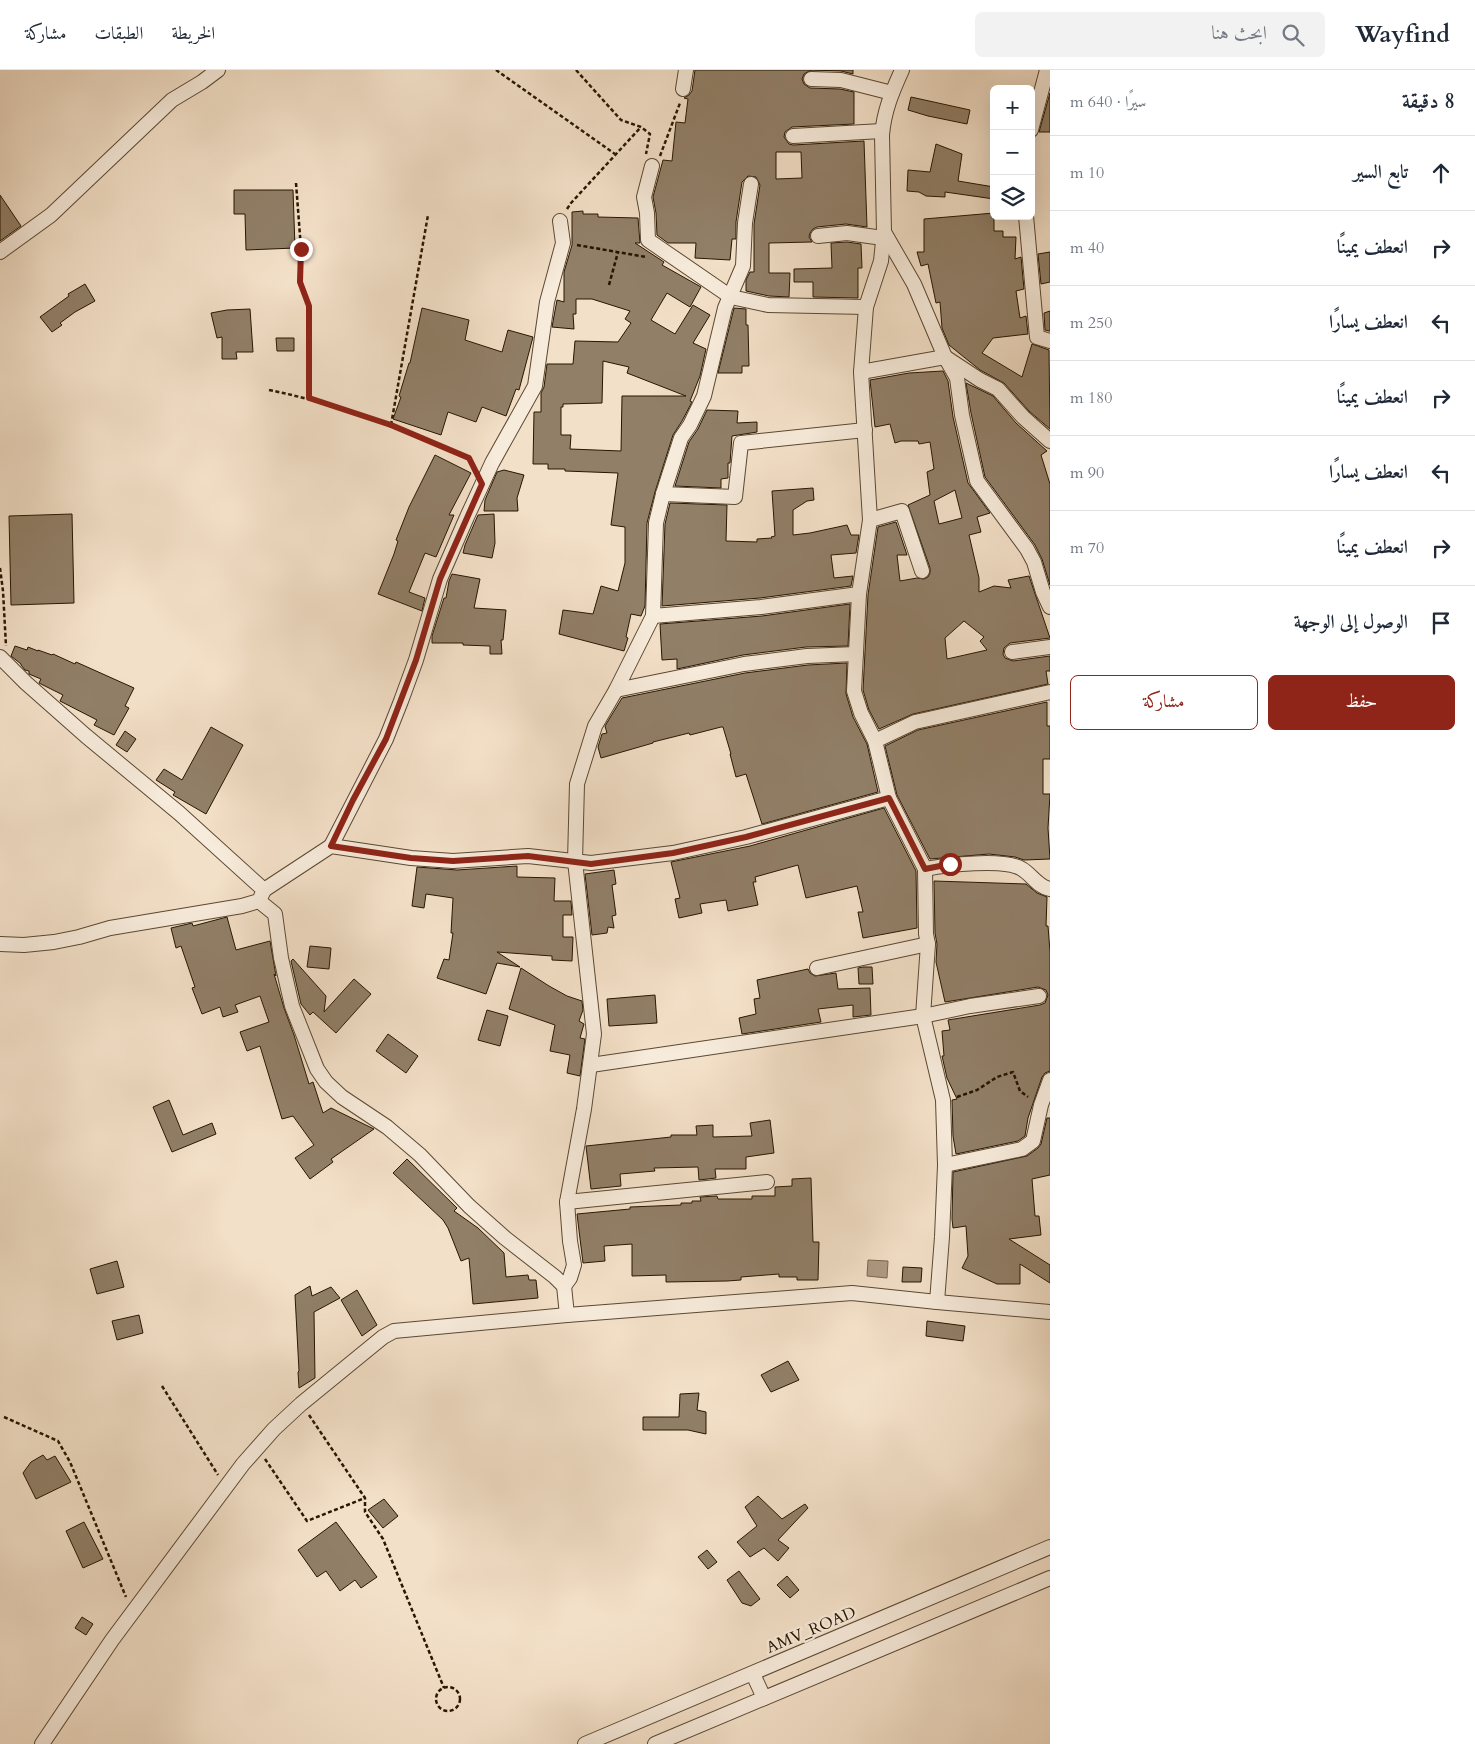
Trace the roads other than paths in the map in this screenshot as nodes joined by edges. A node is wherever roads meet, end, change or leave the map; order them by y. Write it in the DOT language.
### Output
graph roads {
  1 [pos="218,70"];
  2 [pos="686,70"];
  3 [pos="902,70"];
  4 [pos="1047,70"];
  5 [pos="811,79"];
  6 [pos="683,89"];
  7 [pos="892,93"];
  8 [pos="1035,115"];
  9 [pos="882,131"];
  10 [pos="793,136"];
  11 [pos="652,166"];
  12 [pos="751,184"];
  13 [pos="1026,220"];
  14 [pos="560,221"];
  15 [pos="884,235"];
  16 [pos="818,236"];
  17 [pos="0,252"];
  18 [pos="731,297"];
  19 [pos="866,307"];
  20 [pos="1050,341"];
  21 [pos="945,357"];
  22 [pos="861,372"];
  23 [pos="865,430"];
  24 [pos="1050,441"];
  25 [pos="663,494"];
  26 [pos="870,520"];
  27 [pos="922,571"];
  28 [pos="859,594"];
  29 [pos="1050,607"];
  30 [pos="653,616"];
  31 [pos="1050,647"];
  32 [pos="1012,652"];
  33 [pos="856,654"];
  34 [pos="4,661"];
  35 [pos="616,690"];
  36 [pos="1050,692"];
  37 [pos="875,741"];
  38 [pos="889,798"];
  39 [pos="331,846"];
  40 [pos="575,862"];
  41 [pos="925,869"];
  42 [pos="1050,889"];
  43 [pos="261,896"];
  44 [pos="0,944"];
  45 [pos="928,944"];
  46 [pos="817,968"];
  47 [pos="1040,996"];
  48 [pos="923,1016"];
  49 [pos="591,1065"];
  50 [pos="1050,1080"];
  51 [pos="945,1165"];
  52 [pos="767,1182"];
  53 [pos="567,1202"];
  54 [pos="564,1286"];
  55 [pos="937,1302"];
  56 [pos="1050,1312"];
  57 [pos="567,1315"];
  58 [pos="1050,1547"];
  59 [pos="1050,1578"];
  60 [pos="753,1674"];
  61 [pos="764,1698"];
  62 [pos="42,1744"];
  63 [pos="585,1744"];
  64 [pos="655,1744"];
  1 -- 17 [label="street"];
  2 -- 6 [label="street"];
  3 -- 7 [label="street"];
  4 -- 8 [label="street"];
  5 -- 7 [label="street"];
  7 -- 9 [label="street"];
  9 -- 10 [label="street"];
  9 -- 15 [label="street"];
  11 -- 18 [label="street"];
  12 -- 18 [label="street"];
  13 -- 20 [label="street"];
  14 -- 39 [label="street"];
  15 -- 16 [label="street"];
  15 -- 19 [label="street"];
  15 -- 21 [label="street"];
  18 -- 19 [label="street"];
  18 -- 25 [label="street"];
  19 -- 22 [label="street"];
  21 -- 22 [label="street"];
  21 -- 24 [label="street"];
  21 -- 29 [label="street"];
  22 -- 23 [label="street"];
  23 -- 25 [label="street"];
  23 -- 26 [label="street"];
  25 -- 30 [label="street"];
  26 -- 27 [label="street"];
  26 -- 28 [label="street"];
  28 -- 30 [label="street"];
  28 -- 33 [label="street"];
  30 -- 35 [label="street"];
  31 -- 32 [label="street"];
  33 -- 35 [label="street"];
  33 -- 37 [label="street"];
  34 -- 43 [label="street"];
  35 -- 40 [label="street"];
  36 -- 37 [label="street"];
  37 -- 38 [label="street"];
  38 -- 40 [label="street"];
  38 -- 41 [label="street"];
  39 -- 40 [label="street"];
  39 -- 43 [label="street"];
  40 -- 49 [label="street"];
  41 -- 42 [label="street"];
  41 -- 45 [label="street"];
  43 -- 44 [label="street"];
  43 -- 54 [label="street"];
  45 -- 46 [label="street"];
  45 -- 48 [label="street"];
  47 -- 48 [label="street"];
  48 -- 49 [label="street"];
  48 -- 51 [label="street"];
  49 -- 53 [label="street"];
  50 -- 51 [label="street"];
  51 -- 55 [label="street"];
  52 -- 53 [label="street"];
  53 -- 54 [label="street"];
  54 -- 57 [label="street"];
  55 -- 56 [label="street"];
  55 -- 57 [label="street"];
  57 -- 62 [label="street"];
  58 -- 60 [label="street, AMV_ROAD"];
  59 -- 61 [label="street"];
  60 -- 61 [label="street"];
  60 -- 63 [label="street, AMV_ROAD"];
  61 -- 64 [label="street"];
}
